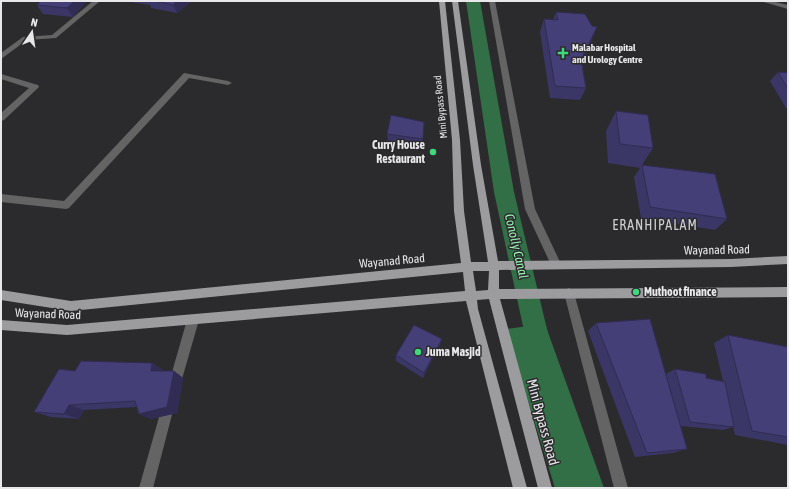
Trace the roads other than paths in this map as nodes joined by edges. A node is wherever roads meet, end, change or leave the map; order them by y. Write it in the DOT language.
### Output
graph roads {
  1 [pos="97,1"];
  2 [pos="442,1"];
  3 [pos="455,1"];
  4 [pos="492,1"];
  5 [pos="763,1"];
  6 [pos="788,7"];
  7 [pos="1,57"];
  8 [pos="1,76"];
  9 [pos="228,83"];
  10 [pos="1,118"];
  11 [pos="1,198"];
  12 [pos="788,260"];
  13 [pos="556,264"];
  14 [pos="467,267"];
  15 [pos="494,267"];
  16 [pos="788,292"];
  17 [pos="569,293"];
  18 [pos="493,294"];
  19 [pos="1,295"];
  20 [pos="471,296"];
  21 [pos="192,320"];
  22 [pos="1,325"];
  23 [pos="146,488"];
  24 [pos="520,488"];
  25 [pos="545,488"];
  26 [pos="621,488"];
  1 -- 7 [label="street"];
  2 -- 14 [label="main road, Mini Bypass Road"];
  3 -- 15 [label="main road, Mini Bypass Road"];
  4 -- 13 [label="street"];
  5 -- 6 [label="street"];
  8 -- 10 [label="street"];
  9 -- 11 [label="street"];
  12 -- 13 [label="main road, Wayanad Road"];
  13 -- 15 [label="main road, Wayanad Road"];
  14 -- 15 [label="main road, Wayanad Road"];
  14 -- 19 [label="main road, Wayanad Road"];
  14 -- 20 [label="main road, Mini Bypass Road"];
  15 -- 18 [label="main road, Mini Bypass Road"];
  16 -- 17 [label="main road, Wayanad Road"];
  17 -- 18 [label="main road, Wayanad Road"];
  17 -- 26 [label="street"];
  18 -- 20 [label="main road, Wayanad Road"];
  18 -- 25 [label="main road, Mini Bypass Road"];
  20 -- 21 [label="main road, Wayanad Road"];
  20 -- 24 [label="main road"];
  21 -- 22 [label="main road, Wayanad Road"];
  21 -- 23 [label="street"];
}
